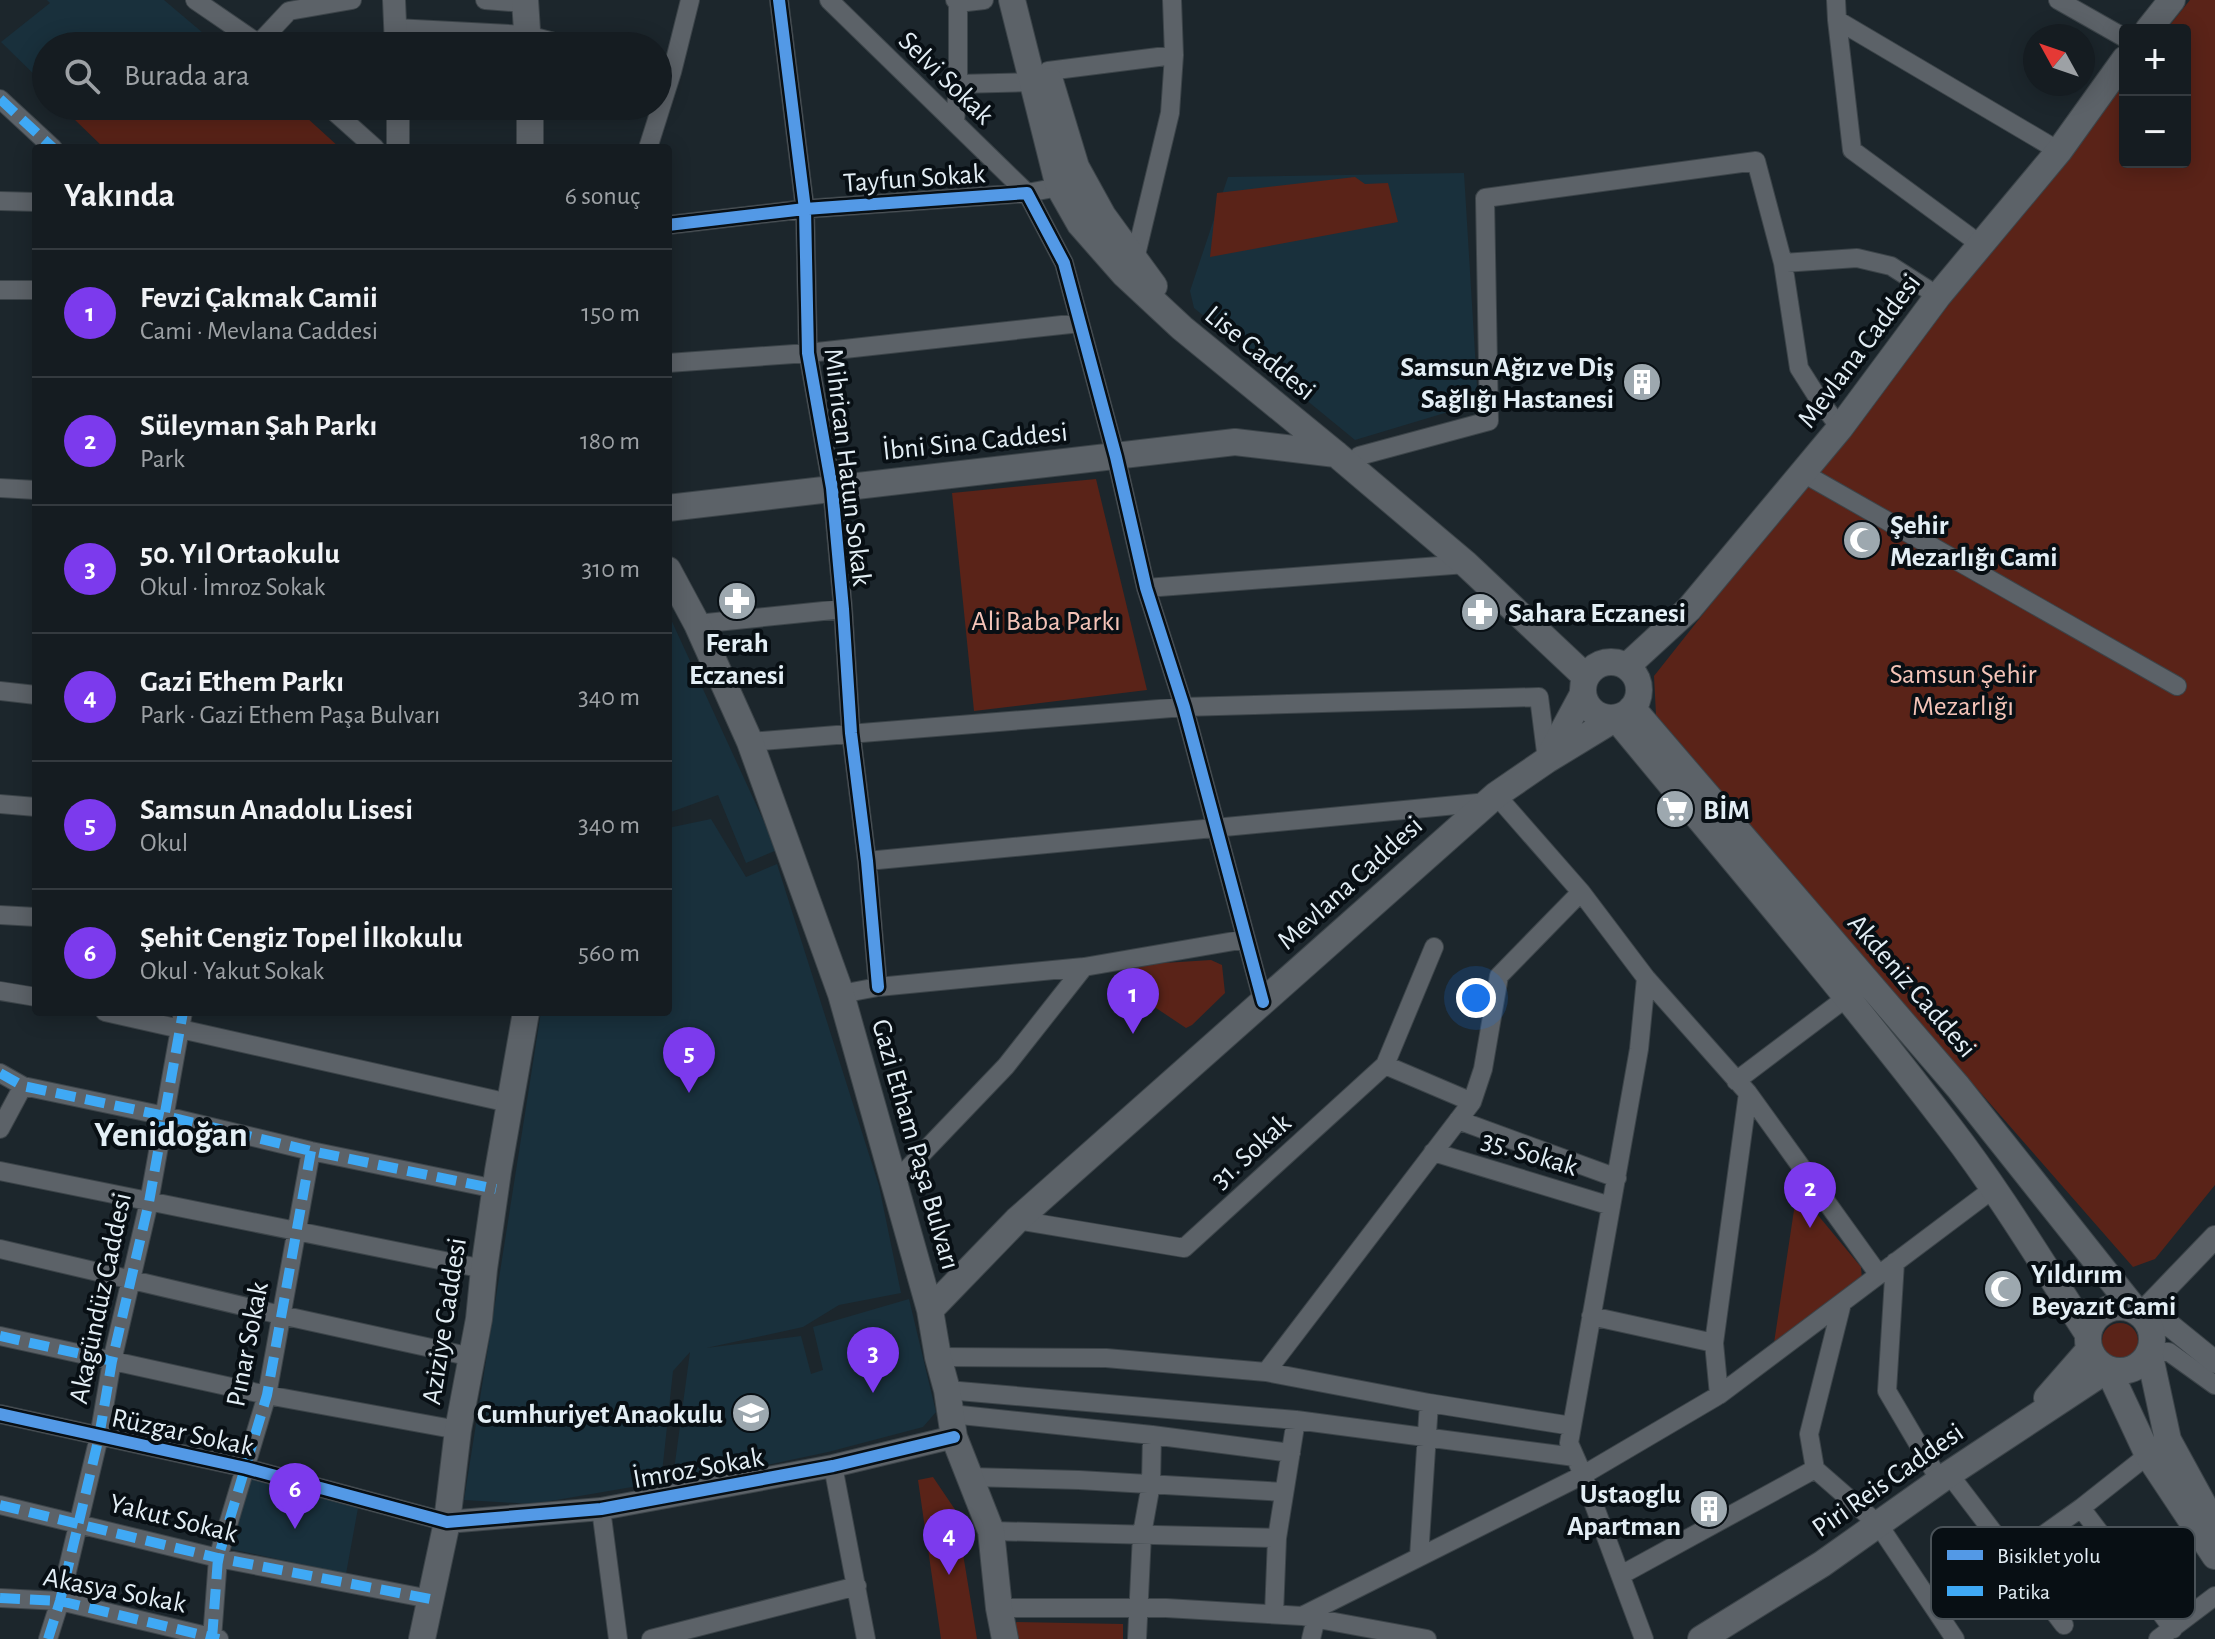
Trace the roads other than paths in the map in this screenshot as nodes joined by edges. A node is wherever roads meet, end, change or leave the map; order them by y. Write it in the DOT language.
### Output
graph roads {
  1 [pos="195,0"];
  2 [pos="352,0"];
  3 [pos="394,0"];
  4 [pos="485,0"];
  5 [pos="690,0"];
  6 [pos="779,0"];
  7 [pos="829,0"];
  8 [pos="984,0"];
  9 [pos="1012,0"];
  10 [pos="1025,0"];
  11 [pos="1172,0"];
  12 [pos="1836,0"];
  13 [pos="2058,0"];
  14 [pos="2172,0"];
  15 [pos="957,1"];
  16 [pos="525,2"];
  17 [pos="1837,20"];
  18 [pos="2153,24"];
  19 [pos="242,32"];
  20 [pos="271,32"];
  21 [pos="396,32"];
  22 [pos="527,32"];
  23 [pos="2119,35"];
  24 [pos="672,50"];
  25 [pos="1174,55"];
  26 [pos="2119,67"];
  27 [pos="1041,76"];
  28 [pos="958,84"];
  29 [pos="0,99"];
  30 [pos="344,120"];
  31 [pos="398,120"];
  32 [pos="530,120"];
  33 [pos="654,120"];
  34 [pos="955,123"];
  35 [pos="49,144"];
  36 [pos="371,144"];
  37 [pos="398,144"];
  38 [pos="530,144"];
  39 [pos="649,144"];
  40 [pos="2059,151"];
  41 [pos="1059,187"];
  42 [pos="1027,193"];
  43 [pos="0,201"];
  44 [pos="32,202"];
  45 [pos="805,209"];
  46 [pos="1080,224"];
  47 [pos="672,225"];
  48 [pos="1045,230"];
  49 [pos="1981,245"];
  50 [pos="1135,259"];
  51 [pos="1783,263"];
  52 [pos="0,290"];
  53 [pos="32,290"];
  54 [pos="1938,296"];
  55 [pos="1080,323"];
  56 [pos="808,353"];
  57 [pos="672,363"];
  58 [pos="1840,428"];
  59 [pos="1347,455"];
  60 [pos="1116,457"];
  61 [pos="1803,473"];
  62 [pos="0,488"];
  63 [pos="832,488"];
  64 [pos="32,490"];
  65 [pos="672,508"];
  66 [pos="1466,564"];
  67 [pos="672,577"];
  68 [pos="1146,588"];
  69 [pos="843,609"];
  70 [pos="697,624"];
  71 [pos="1632,674"];
  72 [pos="1589,678"];
  73 [pos="2177,686"];
  74 [pos="0,691"];
  75 [pos="32,695"];
  76 [pos="1184,707"];
  77 [pos="1624,713"];
  78 [pos="851,733"];
  79 [pos="750,742"];
  80 [pos="1547,760"];
  81 [pos="1492,798"];
  82 [pos="0,804"];
  83 [pos="32,807"];
  84 [pos="1216,829"];
  85 [pos="867,861"];
  86 [pos="1581,892"];
  87 [pos="0,915"];
  88 [pos="32,917"];
  89 [pos="1246,939"];
  90 [pos="1434,947"];
  91 [pos="1084,967"];
  92 [pos="1646,978"];
  93 [pos="878,987"];
  94 [pos="0,991"];
  95 [pos="841,994"];
  96 [pos="32,996"];
  97 [pos="1846,998"];
  98 [pos="1263,1002"];
  99 [pos="144,1016"];
  100 [pos="525,1016"];
  101 [pos="182,1020"];
  102 [pos="1385,1065"];
  103 [pos="0,1073"];
  104 [pos="23,1086"];
  105 [pos="1742,1087"];
  106 [pos="1472,1102"];
  107 [pos="509,1103"];
  108 [pos="165,1116"];
  109 [pos="1458,1120"];
  110 [pos="0,1129"];
  111 [pos="311,1151"];
  112 [pos="1433,1152"];
  113 [pos="0,1171"];
  114 [pos="1617,1178"];
  115 [pos="895,1182"];
  116 [pos="496,1189"];
  117 [pos="1993,1189"];
  118 [pos="149,1202"];
  119 [pos="1611,1206"];
  120 [pos="1017,1220"];
  121 [pos="296,1232"];
  122 [pos="2215,1237"];
  123 [pos="0,1249"];
  124 [pos="1895,1262"];
  125 [pos="484,1269"];
  126 [pos="1879,1275"];
  127 [pos="131,1280"];
  128 [pos="1842,1303"];
  129 [pos="930,1310"];
  130 [pos="2139,1313"];
  131 [pos="281,1315"];
  132 [pos="1591,1316"];
  133 [pos="0,1336"];
  134 [pos="2088,1342"];
  135 [pos="1714,1343"];
  136 [pos="2149,1352"];
  137 [pos="472,1357"];
  138 [pos="938,1357"];
  139 [pos="112,1361"];
  140 [pos="2215,1362"];
  141 [pos="2108,1369"];
  142 [pos="1266,1372"];
  143 [pos="2215,1385"];
  144 [pos="267,1395"];
  145 [pos="1719,1395"];
  146 [pos="1429,1403"];
  147 [pos="0,1414"];
  148 [pos="951,1414"];
  149 [pos="1296,1420"];
  150 [pos="1572,1426"];
  151 [pos="2020,1427"];
  152 [pos="458,1430"];
  153 [pos="1152,1435"];
  154 [pos="99,1437"];
  155 [pos="1427,1437"];
  156 [pos="1291,1453"];
  157 [pos="2148,1455"];
  158 [pos="1575,1457"];
  159 [pos="833,1466"];
  160 [pos="246,1468"];
  161 [pos="1815,1469"];
  162 [pos="1583,1475"];
  163 [pos="969,1477"];
  164 [pos="1945,1478"];
  165 [pos="1151,1484"];
  166 [pos="1284,1492"];
  167 [pos="0,1505"];
  168 [pos="2081,1508"];
  169 [pos="601,1509"];
  170 [pos="447,1522"];
  171 [pos="79,1523"];
  172 [pos="1878,1524"];
  173 [pos="2215,1526"];
  174 [pos="1985,1527"];
  175 [pos="2054,1527"];
  176 [pos="2094,1527"];
  177 [pos="991,1531"];
  178 [pos="1142,1534"];
  179 [pos="1277,1538"];
  180 [pos="2215,1556"];
  181 [pos="1419,1557"];
  182 [pos="218,1558"];
  183 [pos="1621,1575"];
  184 [pos="857,1586"];
  185 [pos="2215,1596"];
  186 [pos="0,1598"];
  187 [pos="430,1599"];
  188 [pos="60,1601"];
  189 [pos="1931,1603"];
  190 [pos="999,1608"];
  191 [pos="1138,1608"];
  192 [pos="2195,1612"];
  193 [pos="1274,1614"];
  194 [pos="1309,1617"];
  195 [pos="1942,1619"];
  196 [pos="2059,1619"];
  197 [pos="2185,1619"];
  198 [pos="2064,1625"];
  199 [pos="2166,1634"];
  200 [pos="214,1638"];
  201 [pos="48,1639"];
  202 [pos="422,1639"];
  203 [pos="618,1639"];
  204 [pos="651,1639"];
  205 [pos="866,1639"];
  206 [pos="992,1639"];
  207 [pos="1005,1639"];
  208 [pos="1137,1639"];
  209 [pos="1311,1639"];
  210 [pos="1427,1639"];
  211 [pos="1644,1639"];
  212 [pos="1701,1639"];
  213 [pos="1955,1639"];
  1 -- 19 [label="street"];
  2 -- 20 [label="street"];
  3 -- 21 [label="street"];
  4 -- 16 [label="street"];
  5 -- 24 [label="street"];
  6 -- 45 [label="street, Mihrican Hatun Sokak"];
  7 -- 34 [label="street, Selvi Sokak"];
  8 -- 15 [label="street"];
  9 -- 27 [label="main road, Lise Caddesi"];
  10 -- 27 [label="main road, Lise Caddesi"];
  11 -- 25 [label="street"];
  12 -- 17 [label="street"];
  13 -- 23 [label="street"];
  14 -- 18 [label="main road"];
  15 -- 28 [label="street"];
  16 -- 22 [label="main road"];
  17 -- 40 [label="street"];
  17 -- 49 [label="street"];
  25 -- 27 [label="street"];
  25 -- 50 [label="street"];
  26 -- 40 [label="main road, Mevlana Caddesi"];
  27 -- 28 [label="street"];
  27 -- 41 [label="main road, Lise Caddesi"];
  27 -- 50 [label="main road, Lise Caddesi"];
  28 -- 34 [label="street"];
  29 -- 35 [label="street"];
  30 -- 36 [label="street"];
  31 -- 37 [label="street"];
  32 -- 38 [label="main road"];
  33 -- 39 [label="street"];
  34 -- 42 [label="street, Selvi Sokak"];
  40 -- 49 [label="main road, Mevlana Caddesi"];
  41 -- 42 [label="street"];
  41 -- 46 [label="main road, Lise Caddesi"];
  42 -- 45 [label="street, Tayfun Sokak"];
  42 -- 48 [label="street, Tayfun Sokak"];
  43 -- 44 [label="street"];
  45 -- 47 [label="street, Tayfun Sokak"];
  45 -- 56 [label="street, Mihrican Hatun Sokak"];
  46 -- 48 [label="street"];
  46 -- 59 [label="main road, Lise Caddesi"];
  48 -- 55 [label="street, Tayfun Sokak"];
  49 -- 54 [label="main road, Mevlana Caddesi"];
  50 -- 59 [label="main road, Lise Caddesi"];
  51 -- 54 [label="street"];
  51 -- 58 [label="street"];
  51 -- 59 [label="street"];
  52 -- 53 [label="street"];
  54 -- 58 [label="main road, Mevlana Caddesi"];
  55 -- 56 [label="street"];
  55 -- 60 [label="street, Tayfun Sokak"];
  56 -- 57 [label="street"];
  56 -- 63 [label="street, Mihrican Hatun Sokak"];
  58 -- 61 [label="main road, Mevlana Caddesi"];
  59 -- 60 [label="main road, İbni Sina Caddesi"];
  59 -- 66 [label="main road, Lise Caddesi"];
  59 -- 72 [label="main road, Lise Caddesi"];
  60 -- 63 [label="main road, İbni Sina Caddesi"];
  60 -- 68 [label="street, Tayfun Sokak"];
  61 -- 71 [label="main road, Mevlana Caddesi"];
  61 -- 73 [label="street"];
  62 -- 64 [label="street"];
  63 -- 65 [label="main road, İbni Sina Caddesi"];
  63 -- 69 [label="street, Mihrican Hatun Sokak"];
  66 -- 68 [label="street"];
  66 -- 72 [label="main road, Lise Caddesi"];
  67 -- 70 [label="main road, Gazi Etham Paşa Bulvarı"];
  68 -- 76 [label="street, Tayfun Sokak"];
  69 -- 70 [label="street"];
  69 -- 78 [label="street, Mihrican Hatun Sokak"];
  70 -- 79 [label="main road, Gazi Etham Paşa Bulvarı"];
  71 -- 72 [label="main road"];
  71 -- 77 [label="main road"];
  72 -- 77 [label="main road"];
  72 -- 80 [label="main road"];
  74 -- 75 [label="street"];
  76 -- 78 [label="street"];
  76 -- 80 [label="street"];
  76 -- 84 [label="street, Tayfun Sokak"];
  77 -- 80 [label="main road, Mevlana Caddesi"];
  77 -- 97 [label="main road, Akdeniz Caddesi"];
  77 -- 130 [label="main road, Akdeniz Caddesi"];
  78 -- 79 [label="street"];
  78 -- 85 [label="street, Mihrican Hatun Sokak"];
  79 -- 95 [label="main road, Gazi Etham Paşa Bulvarı"];
  80 -- 81 [label="main road, Mevlana Caddesi"];
  81 -- 84 [label="street"];
  81 -- 86 [label="street"];
  81 -- 98 [label="main road, Mevlana Caddesi"];
  82 -- 83 [label="street"];
  84 -- 85 [label="street"];
  84 -- 89 [label="street, Tayfun Sokak"];
  85 -- 93 [label="street, Mihrican Hatun Sokak"];
  86 -- 92 [label="street"];
  86 -- 106 [label="street"];
  87 -- 88 [label="street"];
  89 -- 91 [label="street"];
  89 -- 98 [label="street, Tayfun Sokak"];
  90 -- 102 [label="street, 31. Sokak"];
  91 -- 93 [label="street"];
  91 -- 115 [label="street"];
  92 -- 105 [label="street"];
  92 -- 114 [label="street"];
  93 -- 95 [label="street"];
  94 -- 96 [label="street"];
  95 -- 115 [label="main road, Gazi Etham Paşa Bulvarı"];
  97 -- 105 [label="street"];
  97 -- 117 [label="main road, Akdeniz Caddesi"];
  98 -- 120 [label="main road, Mevlana Caddesi"];
  99 -- 101 [label="street"];
  100 -- 107 [label="main road, Aziziye Caddesi"];
  101 -- 107 [label="street"];
  101 -- 108 [label="street, Akagündüz Caddesi"];
  102 -- 106 [label="street"];
  102 -- 120 [label="street, 31. Sokak"];
  103 -- 104 [label="street"];
  104 -- 108 [label="street"];
  104 -- 110 [label="street"];
  105 -- 126 [label="street"];
  105 -- 135 [label="street"];
  106 -- 109 [label="street"];
  107 -- 116 [label="main road, Aziziye Caddesi"];
  108 -- 111 [label="street"];
  108 -- 118 [label="street, Akagündüz Caddesi"];
  109 -- 112 [label="street"];
  109 -- 114 [label="street"];
  111 -- 116 [label="street"];
  111 -- 121 [label="street, Pınar Sokak"];
  112 -- 119 [label="street, 35. Sokak"];
  112 -- 142 [label="street"];
  113 -- 118 [label="street"];
  114 -- 119 [label="street"];
  115 -- 129 [label="main road, Gazi Etham Paşa Bulvarı"];
  116 -- 125 [label="main road, Aziziye Caddesi"];
  117 -- 124 [label="street"];
  117 -- 134 [label="main road, Akdeniz Caddesi"];
  118 -- 121 [label="street"];
  118 -- 127 [label="street, Akagündüz Caddesi"];
  119 -- 132 [label="street"];
  120 -- 129 [label="main road, Mevlana Caddesi"];
  121 -- 125 [label="street"];
  121 -- 131 [label="street, Pınar Sokak"];
  122 -- 130 [label="street"];
  123 -- 127 [label="street"];
  124 -- 126 [label="street"];
  124 -- 164 [label="street"];
  125 -- 137 [label="main road, Aziziye Caddesi"];
  126 -- 128 [label="street"];
  127 -- 131 [label="street"];
  127 -- 139 [label="street, Akagündüz Caddesi"];
  128 -- 145 [label="street"];
  128 -- 161 [label="street"];
  129 -- 138 [label="main road, Gazi Etham Paşa Bulvarı"];
  130 -- 134 [label="main road"];
  130 -- 136 [label="main road"];
  130 -- 140 [label="street"];
  131 -- 137 [label="street"];
  131 -- 144 [label="street, Pınar Sokak"];
  132 -- 135 [label="street"];
  132 -- 150 [label="street"];
  133 -- 139 [label="street"];
  134 -- 141 [label="main road"];
  134 -- 151 [label="main road"];
  135 -- 145 [label="street"];
  136 -- 141 [label="main road"];
  136 -- 143 [label="street"];
  136 -- 173 [label="main road"];
  137 -- 152 [label="main road, Aziziye Caddesi"];
  138 -- 142 [label="street"];
  138 -- 148 [label="main road, Gazi Etham Paşa Bulvarı"];
  139 -- 144 [label="street"];
  139 -- 154 [label="street, Akagündüz Caddesi"];
  141 -- 151 [label="main road, Piri Reis Caddesi"];
  141 -- 157 [label="main road"];
  142 -- 146 [label="street"];
  144 -- 152 [label="street"];
  144 -- 160 [label="street, Pınar Sokak"];
  145 -- 162 [label="street"];
  146 -- 150 [label="street"];
  146 -- 155 [label="street"];
  147 -- 154 [label="street, Rüzgar Sokak"];
  148 -- 149 [label="street"];
  148 -- 153 [label="street"];
  148 -- 159 [label="street, İmroz Sokak"];
  148 -- 163 [label="main road, Gazi Etham Paşa Bulvarı"];
  149 -- 155 [label="street"];
  149 -- 156 [label="street"];
  150 -- 158 [label="street"];
  151 -- 164 [label="main road, Piri Reis Caddesi"];
  152 -- 170 [label="main road, Aziziye Caddesi"];
  153 -- 156 [label="street"];
  153 -- 165 [label="street"];
  154 -- 160 [label="street, Rüzgar Sokak"];
  154 -- 171 [label="street, Akagündüz Caddesi"];
  155 -- 158 [label="street"];
  155 -- 181 [label="street"];
  156 -- 166 [label="street"];
  157 -- 168 [label="street"];
  157 -- 180 [label="main road"];
  158 -- 162 [label="street"];
  159 -- 169 [label="street, İmroz Sokak"];
  159 -- 184 [label="street"];
  160 -- 170 [label="street, Rüzgar Sokak"];
  160 -- 182 [label="street, Pınar Sokak"];
  161 -- 172 [label="street"];
  161 -- 183 [label="street"];
  162 -- 181 [label="street"];
  162 -- 183 [label="street"];
  163 -- 165 [label="street"];
  163 -- 177 [label="main road, Gazi Etham Paşa Bulvarı"];
  163 -- 206 [label="main road"];
  164 -- 172 [label="main road, Piri Reis Caddesi"];
  164 -- 174 [label="street"];
  165 -- 166 [label="street"];
  165 -- 178 [label="street"];
  166 -- 179 [label="street"];
  167 -- 171 [label="street, Yakut Sokak"];
  168 -- 175 [label="street"];
  168 -- 176 [label="street"];
  169 -- 170 [label="street, İmroz Sokak"];
  169 -- 203 [label="street"];
  170 -- 187 [label="main road, Aziziye Caddesi"];
  171 -- 182 [label="street, Yakut Sokak"];
  171 -- 188 [label="street, Akagündüz Caddesi"];
  172 -- 189 [label="street"];
  172 -- 212 [label="main road, Piri Reis Caddesi"];
  177 -- 178 [label="street"];
  177 -- 190 [label="main road, Gazi Etham Paşa Bulvarı"];
  178 -- 179 [label="street"];
  178 -- 191 [label="street"];
  179 -- 193 [label="street"];
  181 -- 194 [label="street"];
  182 -- 187 [label="street, Yakut Sokak"];
  182 -- 200 [label="street, Pınar Sokak"];
  183 -- 211 [label="street"];
  184 -- 204 [label="street"];
  184 -- 205 [label="street"];
  185 -- 192 [label="street"];
  186 -- 188 [label="street, Akasya Sokak"];
  187 -- 202 [label="main road, Aziziye Caddesi"];
  188 -- 200 [label="street, Akasya Sokak"];
  188 -- 201 [label="street, Akagündüz Caddesi"];
  190 -- 191 [label="street"];
  190 -- 207 [label="main road, Gazi Etham Paşa Bulvarı"];
  191 -- 193 [label="street"];
  191 -- 208 [label="street"];
  193 -- 194 [label="street"];
  194 -- 209 [label="street"];
  194 -- 210 [label="street"];
  195 -- 213 [label="street"];
  196 -- 198 [label="street"];
  197 -- 199 [label="street"];
}
